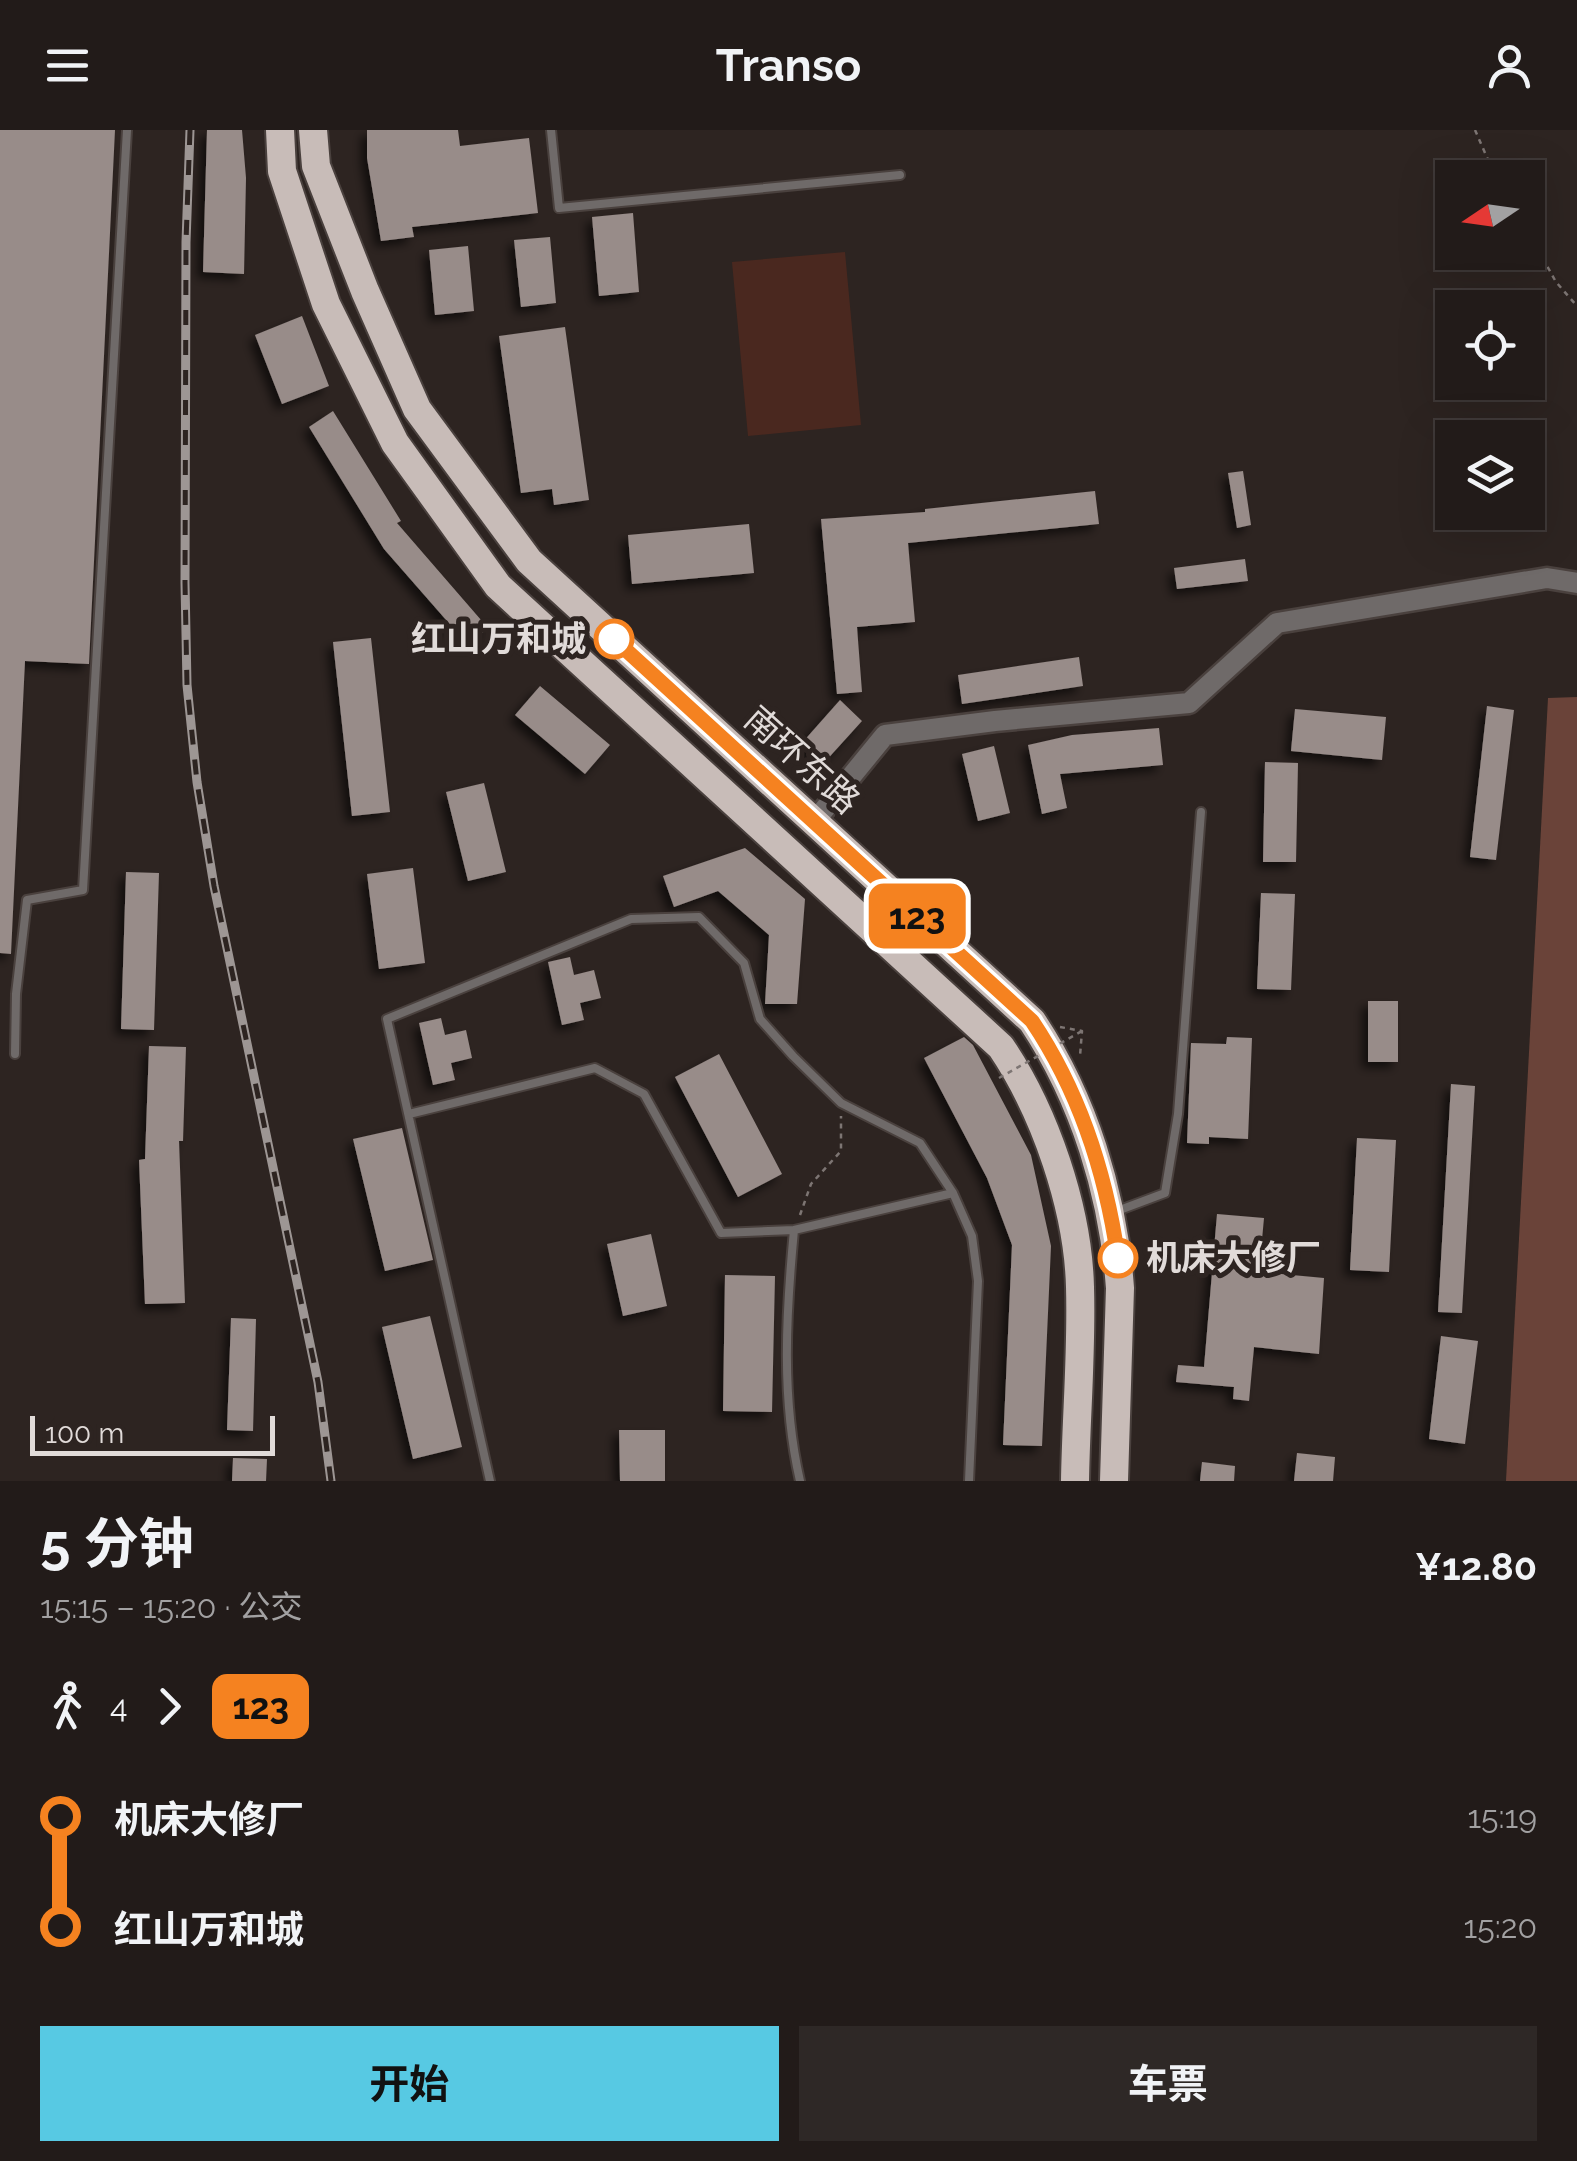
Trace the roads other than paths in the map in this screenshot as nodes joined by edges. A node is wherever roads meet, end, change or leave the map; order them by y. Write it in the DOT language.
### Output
graph roads {
  1 [pos="127,130"];
  2 [pos="280,130"];
  3 [pos="313,130"];
  4 [pos="551,130"];
  5 [pos="900,175"];
  6 [pos="1577,583"];
  7 [pos="1202,812"];
  8 [pos="814,822"];
  9 [pos="15,1054"];
  10 [pos="409,1114"];
  11 [pos="953,1194"];
  12 [pos="1111,1213"];
  13 [pos="794,1230"];
  14 [pos="490,1481"];
  15 [pos="800,1481"];
  16 [pos="969,1481"];
  17 [pos="1075,1481"];
  18 [pos="1114,1481"];
  1 -- 9 [label="lane"];
  2 -- 17 [label="highway"];
  3 -- 8 [label="highway, 南环东路"];
  4 -- 5 [label="lane"];
  6 -- 8 [label="street"];
  7 -- 12 [label="lane"];
  8 -- 12 [label="highway, 南环东路"];
  10 -- 11 [label="lane"];
  10 -- 13 [label="lane"];
  10 -- 14 [label="lane"];
  11 -- 13 [label="lane"];
  11 -- 16 [label="lane"];
  12 -- 18 [label="highway, 南环东路"];
  13 -- 15 [label="lane"];
}
